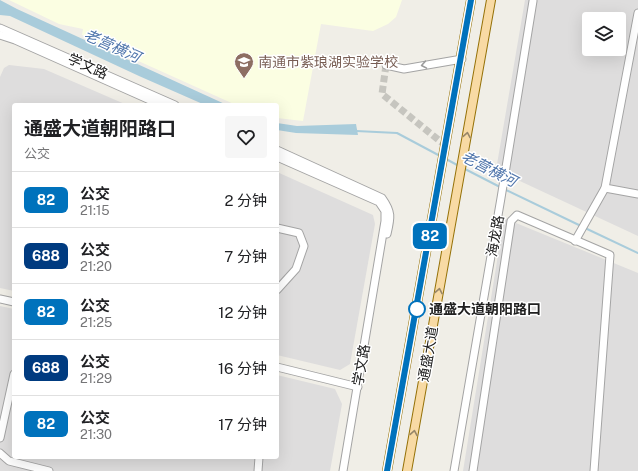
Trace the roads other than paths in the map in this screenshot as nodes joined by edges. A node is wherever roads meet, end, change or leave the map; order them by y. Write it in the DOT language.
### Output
graph roads {
  1 [pos="471,0"];
  2 [pos="491,0"];
  3 [pos="533,1"];
  4 [pos="638,13"];
  5 [pos="0,28"];
  6 [pos="0,35"];
  7 [pos="462,59"];
  8 [pos="386,65"];
  9 [pos="155,103"];
  10 [pos="170,103"];
  11 [pos="279,151"];
  12 [pos="279,158"];
  13 [pos="605,188"];
  14 [pos="638,194"];
  15 [pos="279,228"];
  16 [pos="575,241"];
  17 [pos="379,259"];
  18 [pos="279,288"];
  19 [pos="0,299"];
  20 [pos="12,302"];
  21 [pos="279,367"];
  22 [pos="12,383"];
  23 [pos="358,387"];
  24 [pos="0,438"];
  25 [pos="0,453"];
  26 [pos="259,459"];
  27 [pos="50,471"];
  28 [pos="258,471"];
  29 [pos="343,471"];
  30 [pos="387,471"];
  31 [pos="407,471"];
  32 [pos="454,471"];
  33 [pos="473,471"];
  34 [pos="594,471"];
  1 -- 7 [label="main road, 通盛大道"];
  31 -- 2 [label="main road, 通盛大道, one-way"];
  3 -- 32 [label="street, 海龙路"];
  4 -- 13 [label="street"];
  5 -- 10 [label="street, 学文路"];
  6 -- 9 [label="street, 学文路"];
  7 -- 8 [label="street, one-way"];
  7 -- 30 [label="main road, 通盛大道"];
  11 -- 17 [label="street, 学文路"];
  12 -- 17 [label="street, 学文路"];
  13 -- 14 [label="street"];
  13 -- 16 [label="street"];
  15 -- 18 [label="street"];
  16 -- 33 [label="street"];
  16 -- 34 [label="street"];
  17 -- 23 [label="street, 学文路"];
  19 -- 20 [label="street"];
  21 -- 23 [label="street"];
  22 -- 24 [label="street"];
  23 -- 29 [label="street, 学文路"];
  25 -- 27 [label="street"];
  26 -- 28 [label="street"];
}
